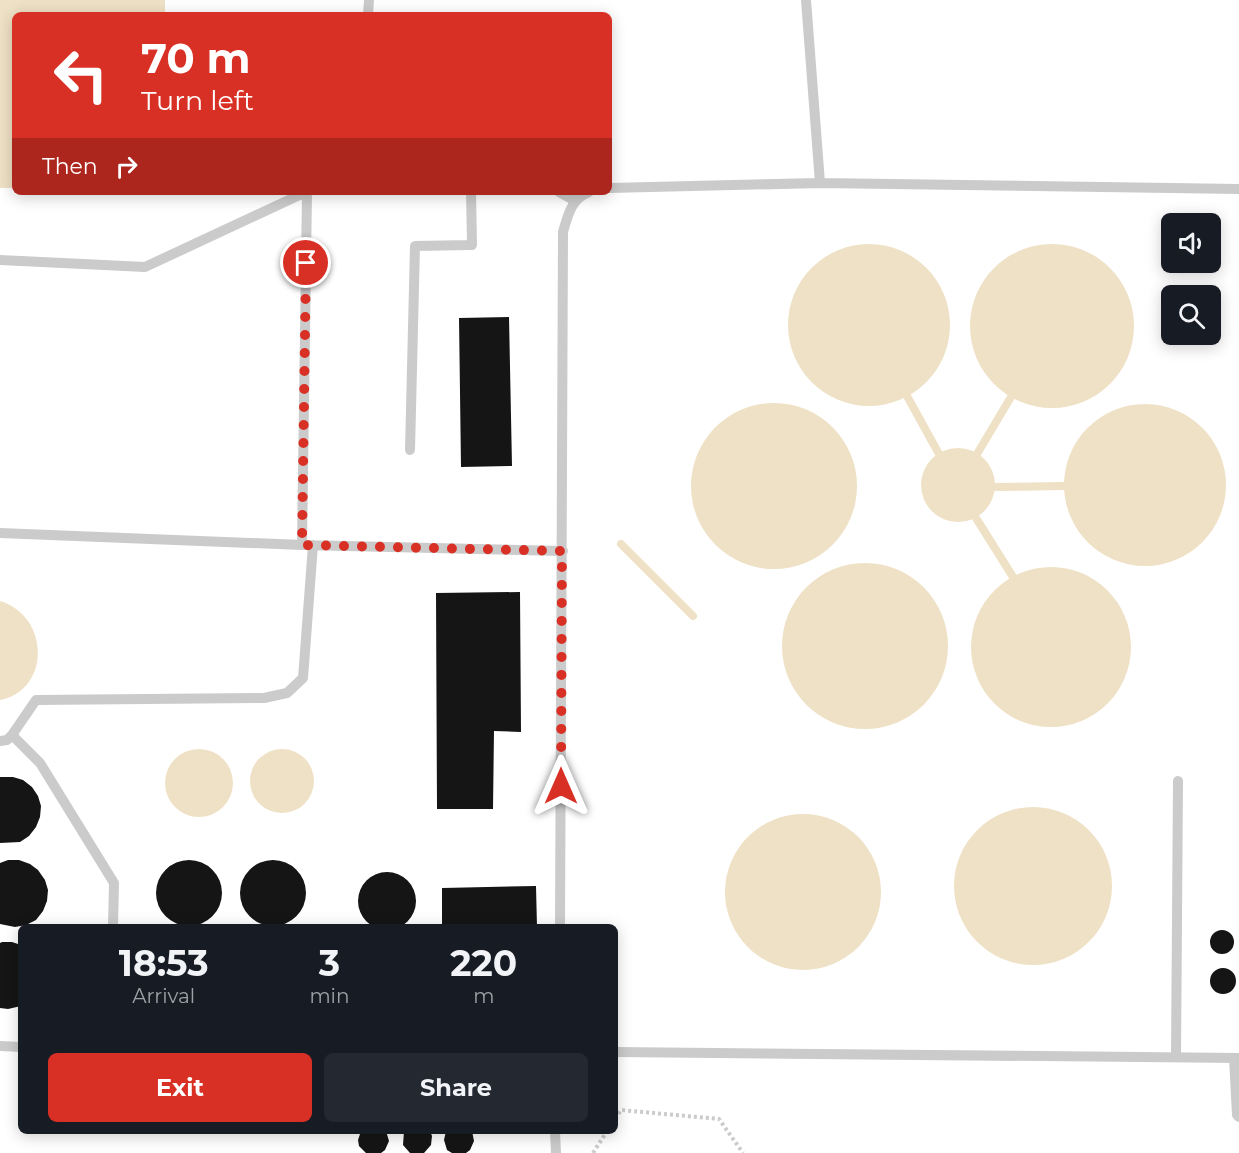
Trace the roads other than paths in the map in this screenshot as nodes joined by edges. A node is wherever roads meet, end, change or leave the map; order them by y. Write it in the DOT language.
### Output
graph roads {
  1 [pos="806,0"];
  2 [pos="820,183"];
  3 [pos="612,188"];
  4 [pos="1239,189"];
  5 [pos="301,195"];
  6 [pos="307,195"];
  7 [pos="471,195"];
  8 [pos="564,195"];
  9 [pos="584,195"];
  10 [pos="575,201"];
  11 [pos="0,260"];
  12 [pos="410,450"];
  13 [pos="0,533"];
  14 [pos="302,545"];
  15 [pos="313,545"];
  16 [pos="562,551"];
  17 [pos="12,735"];
  18 [pos="0,741"];
  19 [pos="1178,781"];
  20 [pos="113,924"];
  21 [pos="561,924"];
  22 [pos="0,1046"];
  23 [pos="18,1047"];
  24 [pos="618,1052"];
  25 [pos="1176,1058"];
  26 [pos="1237,1058"];
  27 [pos="1239,1118"];
  28 [pos="555,1134"];
  29 [pos="556,1153"];
  1 -- 2 [label="lane"];
  2 -- 3 [label="lane"];
  2 -- 4 [label="lane"];
  5 -- 11 [label="lane"];
  6 -- 14 [label="lane"];
  7 -- 12 [label="lane"];
  8 -- 10 [label="lane"];
  9 -- 10 [label="lane"];
  10 -- 16 [label="lane"];
  13 -- 14 [label="lane"];
  14 -- 15 [label="lane"];
  15 -- 16 [label="lane"];
  15 -- 17 [label="lane"];
  16 -- 21 [label="lane"];
  17 -- 18 [label="lane"];
  17 -- 20 [label="lane"];
  19 -- 25 [label="lane"];
  22 -- 23 [label="lane"];
  24 -- 25 [label="lane"];
  25 -- 26 [label="lane"];
  26 -- 27 [label="lane"];
  28 -- 29 [label="lane"];
}
